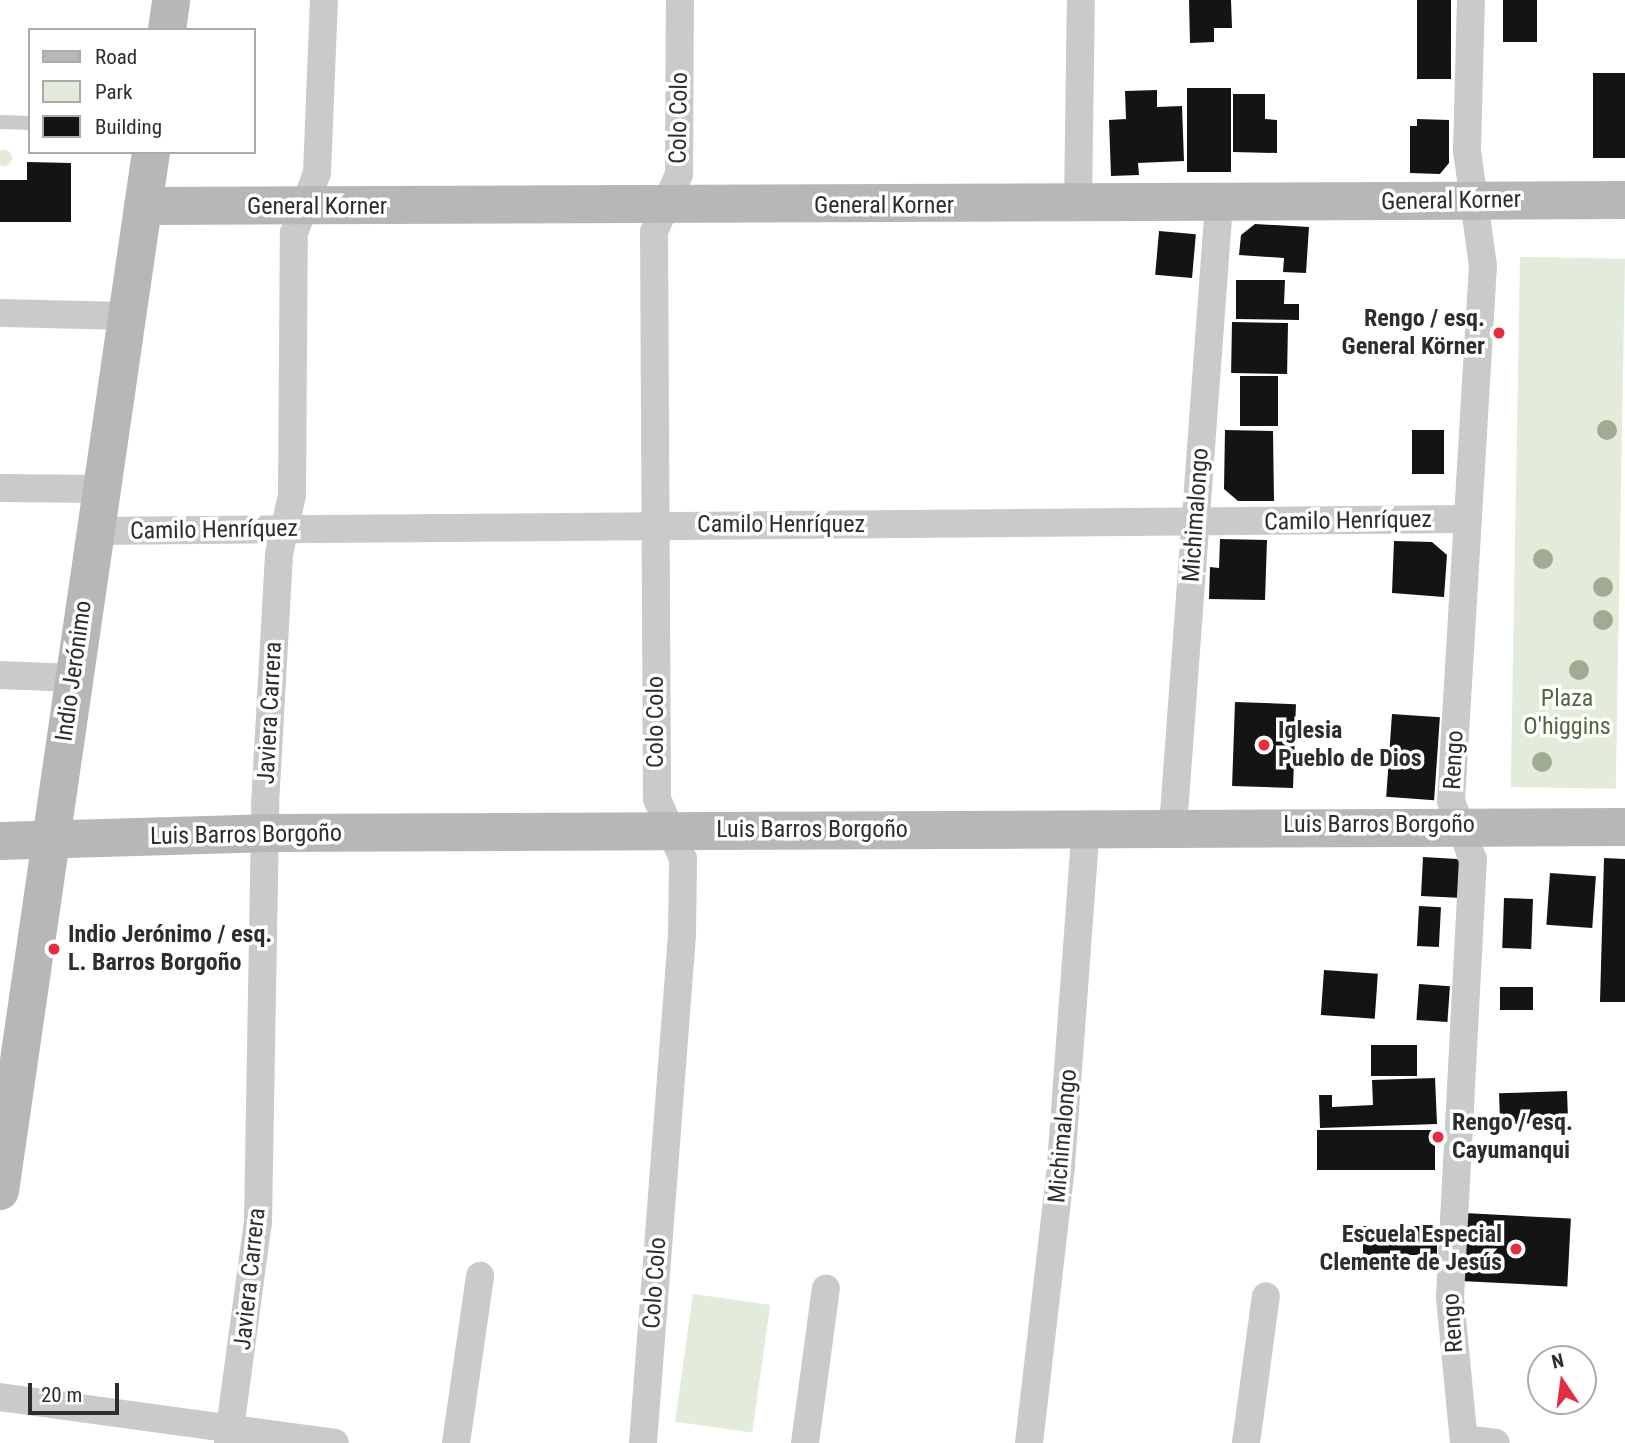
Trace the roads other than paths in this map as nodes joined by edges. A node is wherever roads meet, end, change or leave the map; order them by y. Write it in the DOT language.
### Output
graph roads {
  1 [pos="171,0"];
  2 [pos="324,0"];
  3 [pos="680,0"];
  4 [pos="1081,0"];
  5 [pos="1471,0"];
  6 [pos="167,28"];
  7 [pos="0,122"];
  8 [pos="28,123"];
  9 [pos="151,154"];
  10 [pos="1475,200"];
  11 [pos="1625,200"];
  12 [pos="1219,204"];
  13 [pos="1078,205"];
  14 [pos="143,206"];
  15 [pos="303,206"];
  16 [pos="663,207"];
  17 [pos="0,313"];
  18 [pos="127,316"];
  19 [pos="0,488"];
  20 [pos="101,489"];
  21 [pos="1468,519"];
  22 [pos="1195,522"];
  23 [pos="655,526"];
  24 [pos="284,529"];
  25 [pos="94,531"];
  26 [pos="0,675"];
  27 [pos="73,678"];
  28 [pos="1458,823"];
  29 [pos="1173,827"];
  30 [pos="1625,827"];
  31 [pos="1086,828"];
  32 [pos="670,831"];
  33 [pos="267,833"];
  34 [pos="49,839"];
  35 [pos="0,841"];
  36 [pos="0,1191"];
  37 [pos="480,1276"];
  38 [pos="827,1288"];
  39 [pos="1266,1296"];
  40 [pos="0,1397"];
  41 [pos="229,1436"];
  42 [pos="1464,1441"];
  43 [pos="335,1443"];
  44 [pos="456,1443"];
  45 [pos="643,1443"];
  46 [pos="805,1443"];
  47 [pos="1029,1443"];
  48 [pos="1246,1443"];
  49 [pos="1496,1443"];
  1 -- 6 [label="street"];
  2 -- 15 [label="street, Javiera Carrera"];
  3 -- 16 [label="street, Colo Colo"];
  4 -- 13 [label="street"];
  5 -- 10 [label="street, Rengo"];
  7 -- 8 [label="lane"];
  9 -- 14 [label="street, Indio Jerónimo"];
  10 -- 11 [label="street, General Korner"];
  10 -- 12 [label="street, General Korner"];
  10 -- 21 [label="street, Rengo"];
  12 -- 13 [label="street, General Korner"];
  12 -- 22 [label="street, Michimalongo"];
  13 -- 16 [label="street, General Korner"];
  14 -- 15 [label="street, General Korner"];
  14 -- 18 [label="street, Indio Jerónimo"];
  15 -- 16 [label="street, General Korner"];
  15 -- 24 [label="street, Javiera Carrera"];
  16 -- 23 [label="street, Colo Colo"];
  17 -- 18 [label="street"];
  18 -- 20 [label="street, Indio Jerónimo"];
  19 -- 20 [label="street"];
  20 -- 25 [label="street, Indio Jerónimo"];
  21 -- 22 [label="street, Camilo Henríquez"];
  21 -- 28 [label="street, Rengo"];
  22 -- 23 [label="street, Camilo Henríquez"];
  22 -- 29 [label="street, Michimalongo"];
  23 -- 24 [label="street, Camilo Henríquez"];
  23 -- 32 [label="street, Colo Colo"];
  24 -- 25 [label="street, Camilo Henríquez"];
  24 -- 33 [label="street, Javiera Carrera"];
  25 -- 27 [label="street, Indio Jerónimo"];
  26 -- 27 [label="street"];
  27 -- 34 [label="street, Indio Jerónimo"];
  28 -- 29 [label="street, Luis Barros Borgoño"];
  28 -- 30 [label="street, Luis Barros Borgoño"];
  28 -- 42 [label="street, Rengo"];
  29 -- 31 [label="street, Luis Barros Borgoño"];
  31 -- 32 [label="street, Luis Barros Borgoño"];
  31 -- 47 [label="street, Michimalongo"];
  32 -- 33 [label="street, Luis Barros Borgoño"];
  32 -- 45 [label="street, Colo Colo"];
  33 -- 34 [label="street, Luis Barros Borgoño"];
  33 -- 41 [label="street, Javiera Carrera"];
  34 -- 35 [label="street, Luis Barros Borgoño"];
  34 -- 36 [label="street, Indio Jerónimo"];
  37 -- 44 [label="street"];
  38 -- 46 [label="street"];
  39 -- 48 [label="street"];
  40 -- 41 [label="street"];
  41 -- 43 [label="street"];
  42 -- 49 [label="street"];
}
